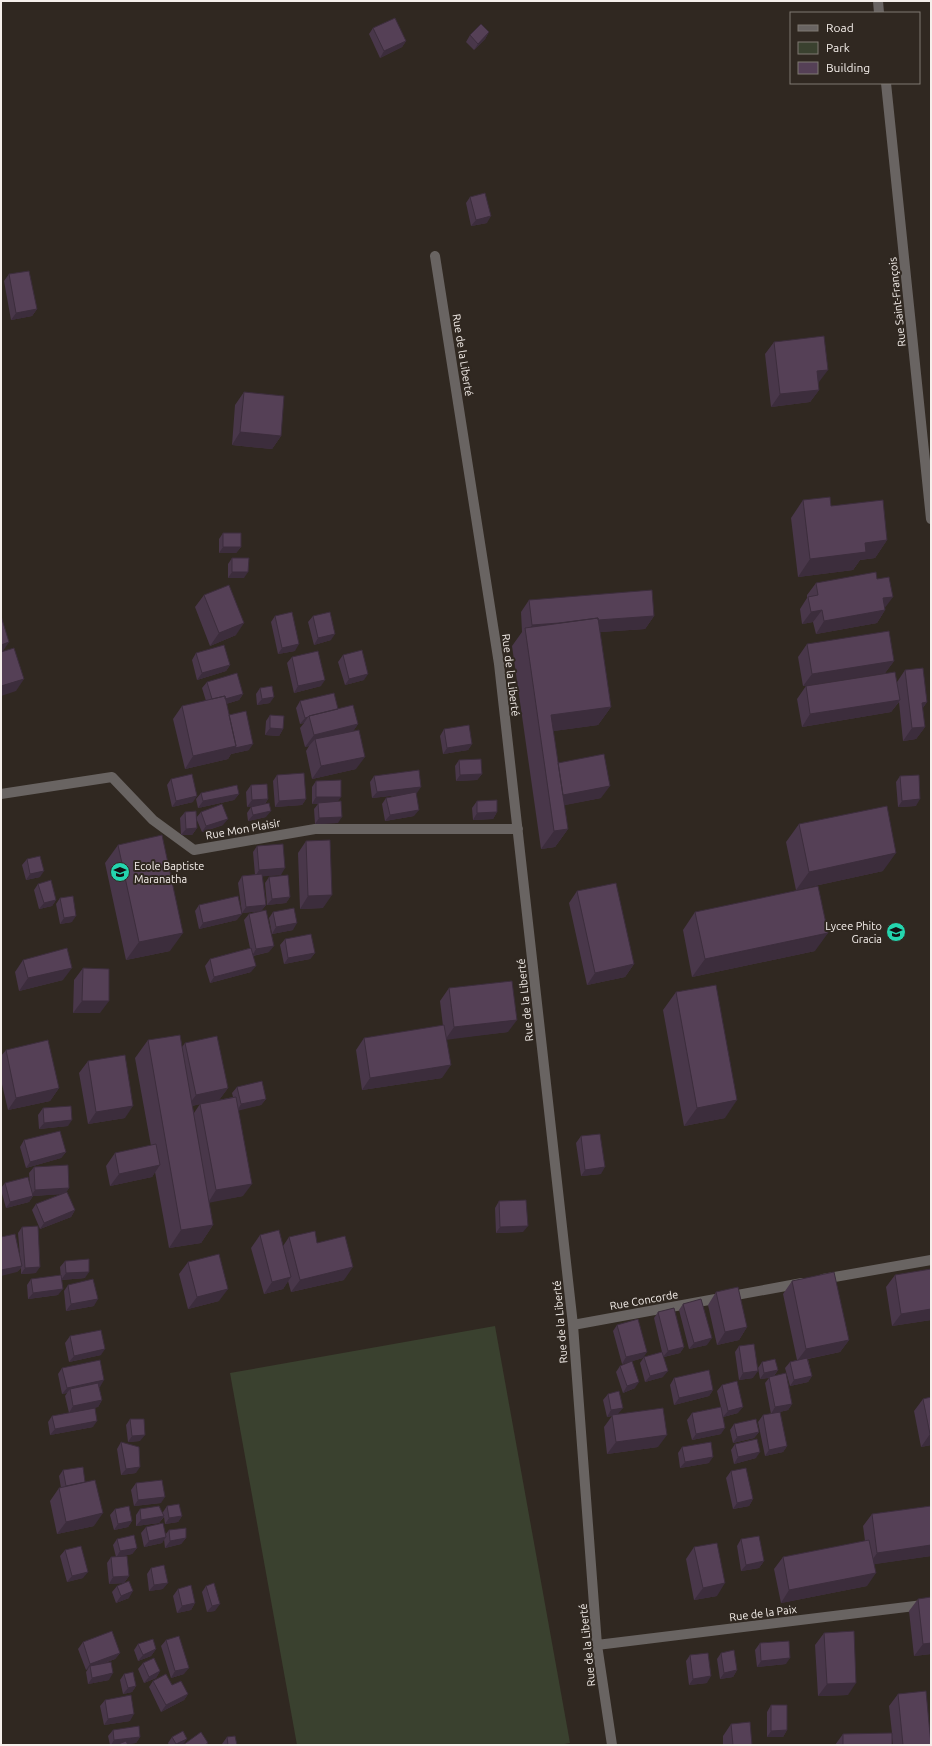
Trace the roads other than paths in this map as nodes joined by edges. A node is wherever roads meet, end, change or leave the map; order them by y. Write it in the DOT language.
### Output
graph roads {
  1 [pos="878,1"];
  2 [pos="879,12"];
  3 [pos="886,84"];
  4 [pos="435,256"];
  5 [pos="931,519"];
  6 [pos="1,794"];
  7 [pos="518,829"];
  8 [pos="931,1260"];
  9 [pos="573,1325"];
  10 [pos="931,1604"];
  11 [pos="598,1645"];
  12 [pos="612,1745"];
  1 -- 2 [label="street"];
  3 -- 5 [label="street, Rue Saint-François"];
  4 -- 7 [label="street, Rue de la Liberté"];
  6 -- 7 [label="street, Rue Mon Plaisir"];
  7 -- 9 [label="street, Rue de la Liberté"];
  8 -- 9 [label="street, Rue Concorde"];
  9 -- 11 [label="street, Rue de la Liberté"];
  10 -- 11 [label="street, Rue de la Paix"];
  11 -- 12 [label="street, Rue de la Liberté"];
}
